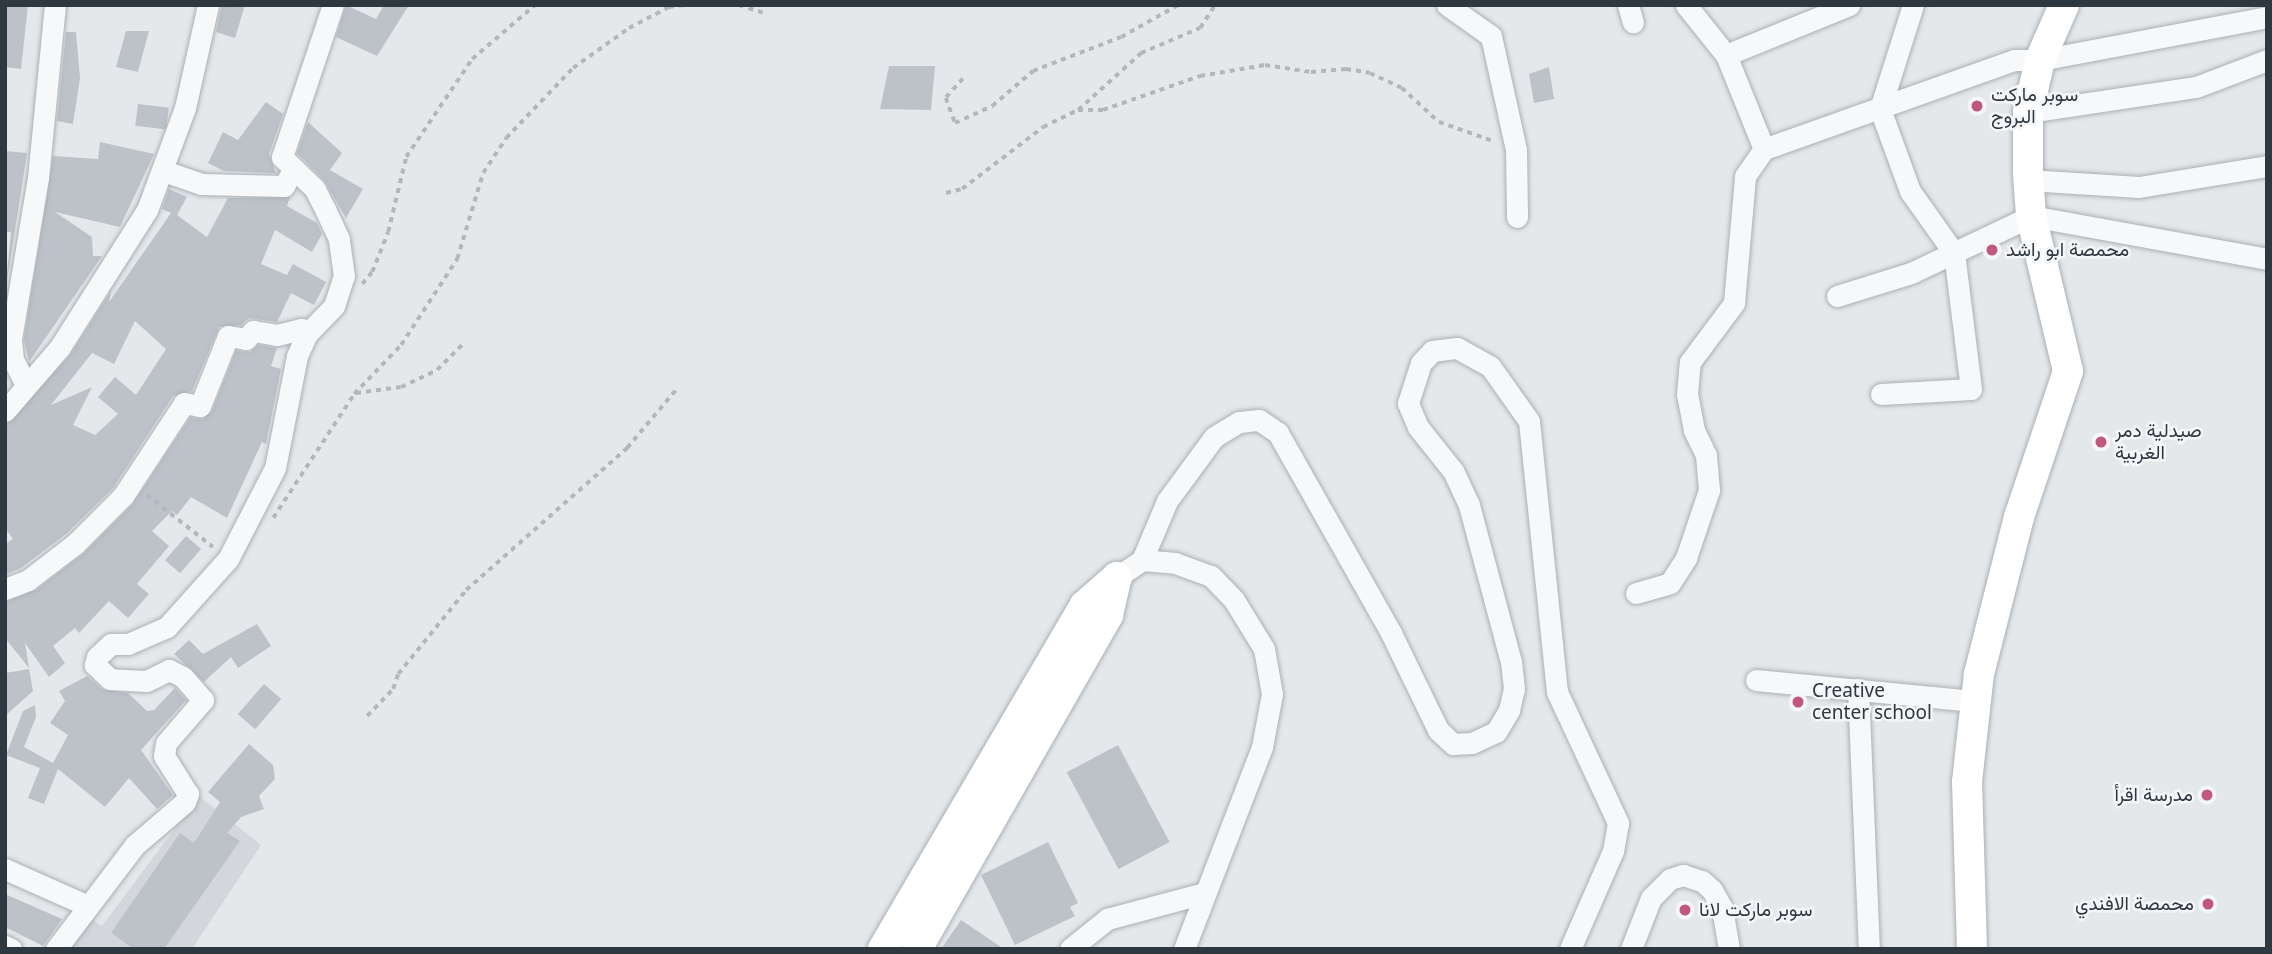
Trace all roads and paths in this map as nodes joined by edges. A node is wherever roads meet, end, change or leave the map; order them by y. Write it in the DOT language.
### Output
graph roads {
  1 [pos="55,5"];
  2 [pos="208,5"];
  3 [pos="333,5"];
  4 [pos="535,5"];
  5 [pos="684,5"];
  6 [pos="739,5"];
  7 [pos="1178,5"];
  8 [pos="1215,5"];
  9 [pos="1447,5"];
  10 [pos="1686,5"];
  11 [pos="1849,5"];
  12 [pos="1913,5"];
  13 [pos="2064,5"];
  14 [pos="763,13"];
  15 [pos="2267,17"];
  16 [pos="1726,55"];
  17 [pos="2040,60"];
  18 [pos="2267,60"];
  19 [pos="963,79"];
  20 [pos="1078,110"];
  21 [pos="1880,110"];
  22 [pos="2028,112"];
  23 [pos="1764,149"];
  24 [pos="1516,150"];
  25 [pos="2267,166"];
  26 [pos="293,170"];
  27 [pos="164,171"];
  28 [pos="2028,180"];
  29 [pos="946,193"];
  30 [pos="2031,216"];
  31 [pos="1517,217"];
  32 [pos="1954,253"];
  33 [pos="2267,259"];
  34 [pos="1837,296"];
  35 [pos="334,306"];
  36 [pos="307,334"];
  37 [pos="462,345"];
  38 [pos="26,385"];
  39 [pos="676,391"];
  40 [pos="354,394"];
  41 [pos="1881,394"];
  42 [pos="5,411"];
  43 [pos="132,483"];
  44 [pos="267,526"];
  45 [pos="228,559"];
  46 [pos="1142,560"];
  47 [pos="1117,577"];
  48 [pos="5,589"];
  49 [pos="1636,593"];
  50 [pos="1756,680"];
  51 [pos="1858,689"];
  52 [pos="1976,701"];
  53 [pos="367,716"];
  54 [pos="5,869"];
  55 [pos="1204,893"];
  56 [pos="88,906"];
  57 [pos="5,946"];
  58 [pos="11,949"];
  59 [pos="56,949"];
  60 [pos="883,949"];
  61 [pos="917,949"];
  62 [pos="1070,949"];
  63 [pos="1184,949"];
  64 [pos="1570,949"];
  65 [pos="1631,949"];
  66 [pos="1729,949"];
  67 [pos="1870,949"];
  68 [pos="1972,949"];
  1 -- 38 [label="street"];
  2 -- 27 [label="street"];
  3 -- 26 [label="street"];
  4 -- 35 [label="path"];
  5 -- 40 [label="path"];
  6 -- 14 [label="path"];
  7 -- 19 [label="path"];
  8 -- 20 [label="path"];
  9 -- 24 [label="street"];
  10 -- 16 [label="street"];
  11 -- 16 [label="street"];
  12 -- 21 [label="street"];
  13 -- 17 [label="street"];
  15 -- 17 [label="street"];
  16 -- 23 [label="street"];
  17 -- 21 [label="street"];
  17 -- 22 [label="street"];
  18 -- 22 [label="street"];
  20 -- 24 [label="path"];
  20 -- 29 [label="path"];
  21 -- 23 [label="street"];
  21 -- 32 [label="street"];
  22 -- 28 [label="street"];
  23 -- 49 [label="street"];
  24 -- 31 [label="street"];
  25 -- 28 [label="street"];
  26 -- 27 [label="street"];
  26 -- 35 [label="street"];
  27 -- 38 [label="street"];
  28 -- 30 [label="street"];
  30 -- 32 [label="street"];
  30 -- 33 [label="street"];
  30 -- 52 [label="street"];
  32 -- 34 [label="street"];
  32 -- 41 [label="street"];
  35 -- 36 [label="street"];
  36 -- 43 [label="street"];
  36 -- 45 [label="street"];
  37 -- 40 [label="path"];
  38 -- 42 [label="street"];
  39 -- 53 [label="path"];
  40 -- 44 [label="path"];
  43 -- 45 [label="path"];
  43 -- 48 [label="street"];
  45 -- 56 [label="street"];
  46 -- 47 [label="street"];
  46 -- 55 [label="street"];
  46 -- 64 [label="street"];
  47 -- 60 [label="street"];
  47 -- 61 [label="street"];
  50 -- 51 [label="street"];
  51 -- 52 [label="street"];
  51 -- 67 [label="street"];
  52 -- 68 [label="street"];
  54 -- 56 [label="street"];
  55 -- 62 [label="street"];
  55 -- 63 [label="street"];
  56 -- 59 [label="street"];
  57 -- 58 [label="street"];
  65 -- 66 [label="street"];
}
